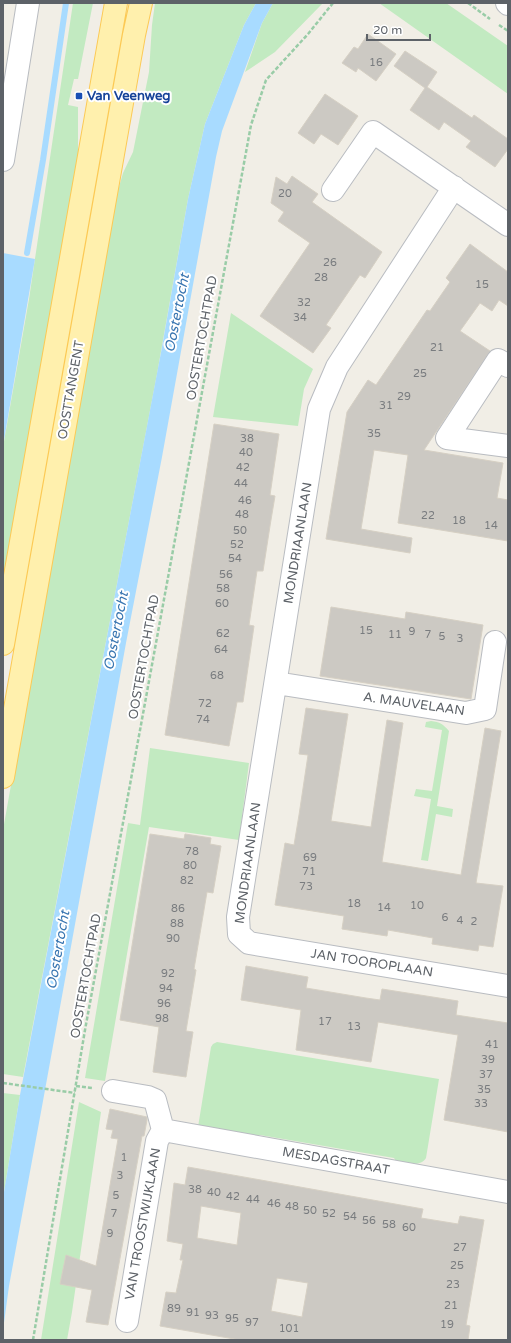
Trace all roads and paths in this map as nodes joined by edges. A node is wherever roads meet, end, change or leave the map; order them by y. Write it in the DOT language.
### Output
graph roads {
  1 [pos="28,3"];
  2 [pos="116,3"];
  3 [pos="141,3"];
  4 [pos="333,3"];
  5 [pos="468,3"];
  6 [pos="491,19"];
  7 [pos="496,23"];
  8 [pos="508,31"];
  9 [pos="3,160"];
  10 [pos="454,188"];
  11 [pos="333,190"];
  12 [pos="508,225"];
  13 [pos="508,366"];
  14 [pos="508,446"];
  15 [pos="495,642"];
  16 [pos="3,644"];
  17 [pos="276,683"];
  18 [pos="3,777"];
  19 [pos="239,934"];
  20 [pos="508,986"];
  21 [pos="3,1083"];
  22 [pos="113,1091"];
  23 [pos="75,1093"];
  24 [pos="163,1130"];
  25 [pos="508,1192"];
  26 [pos="127,1321"];
  27 [pos="33,1340"];
  1 -- 9 [label="street"];
  2 -- 16 [label="main road, OOSTTANGENT"];
  3 -- 18 [label="main road, OOSTTANGENT"];
  4 -- 23 [label="path, OOSTERTOCHTPAD"];
  5 -- 6 [label="path"];
  7 -- 8 [label="path"];
  10 -- 11 [label="street"];
  10 -- 12 [label="street"];
  10 -- 17 [label="street, MONDRIAANLAAN"];
  13 -- 14 [label="street"];
  15 -- 17 [label="street, A. MAUVELAAN"];
  17 -- 19 [label="street, MONDRIAANLAAN"];
  19 -- 20 [label="street, JAN TOOROPLAAN"];
  21 -- 23 [label="path"];
  22 -- 24 [label="street, VAN TROOSTWIJKLAAN"];
  23 -- 27 [label="path, OOSTERTOCHTPAD"];
  24 -- 25 [label="street, MESDAGSTRAAT"];
  24 -- 26 [label="street, VAN TROOSTWIJKLAAN"];
}
